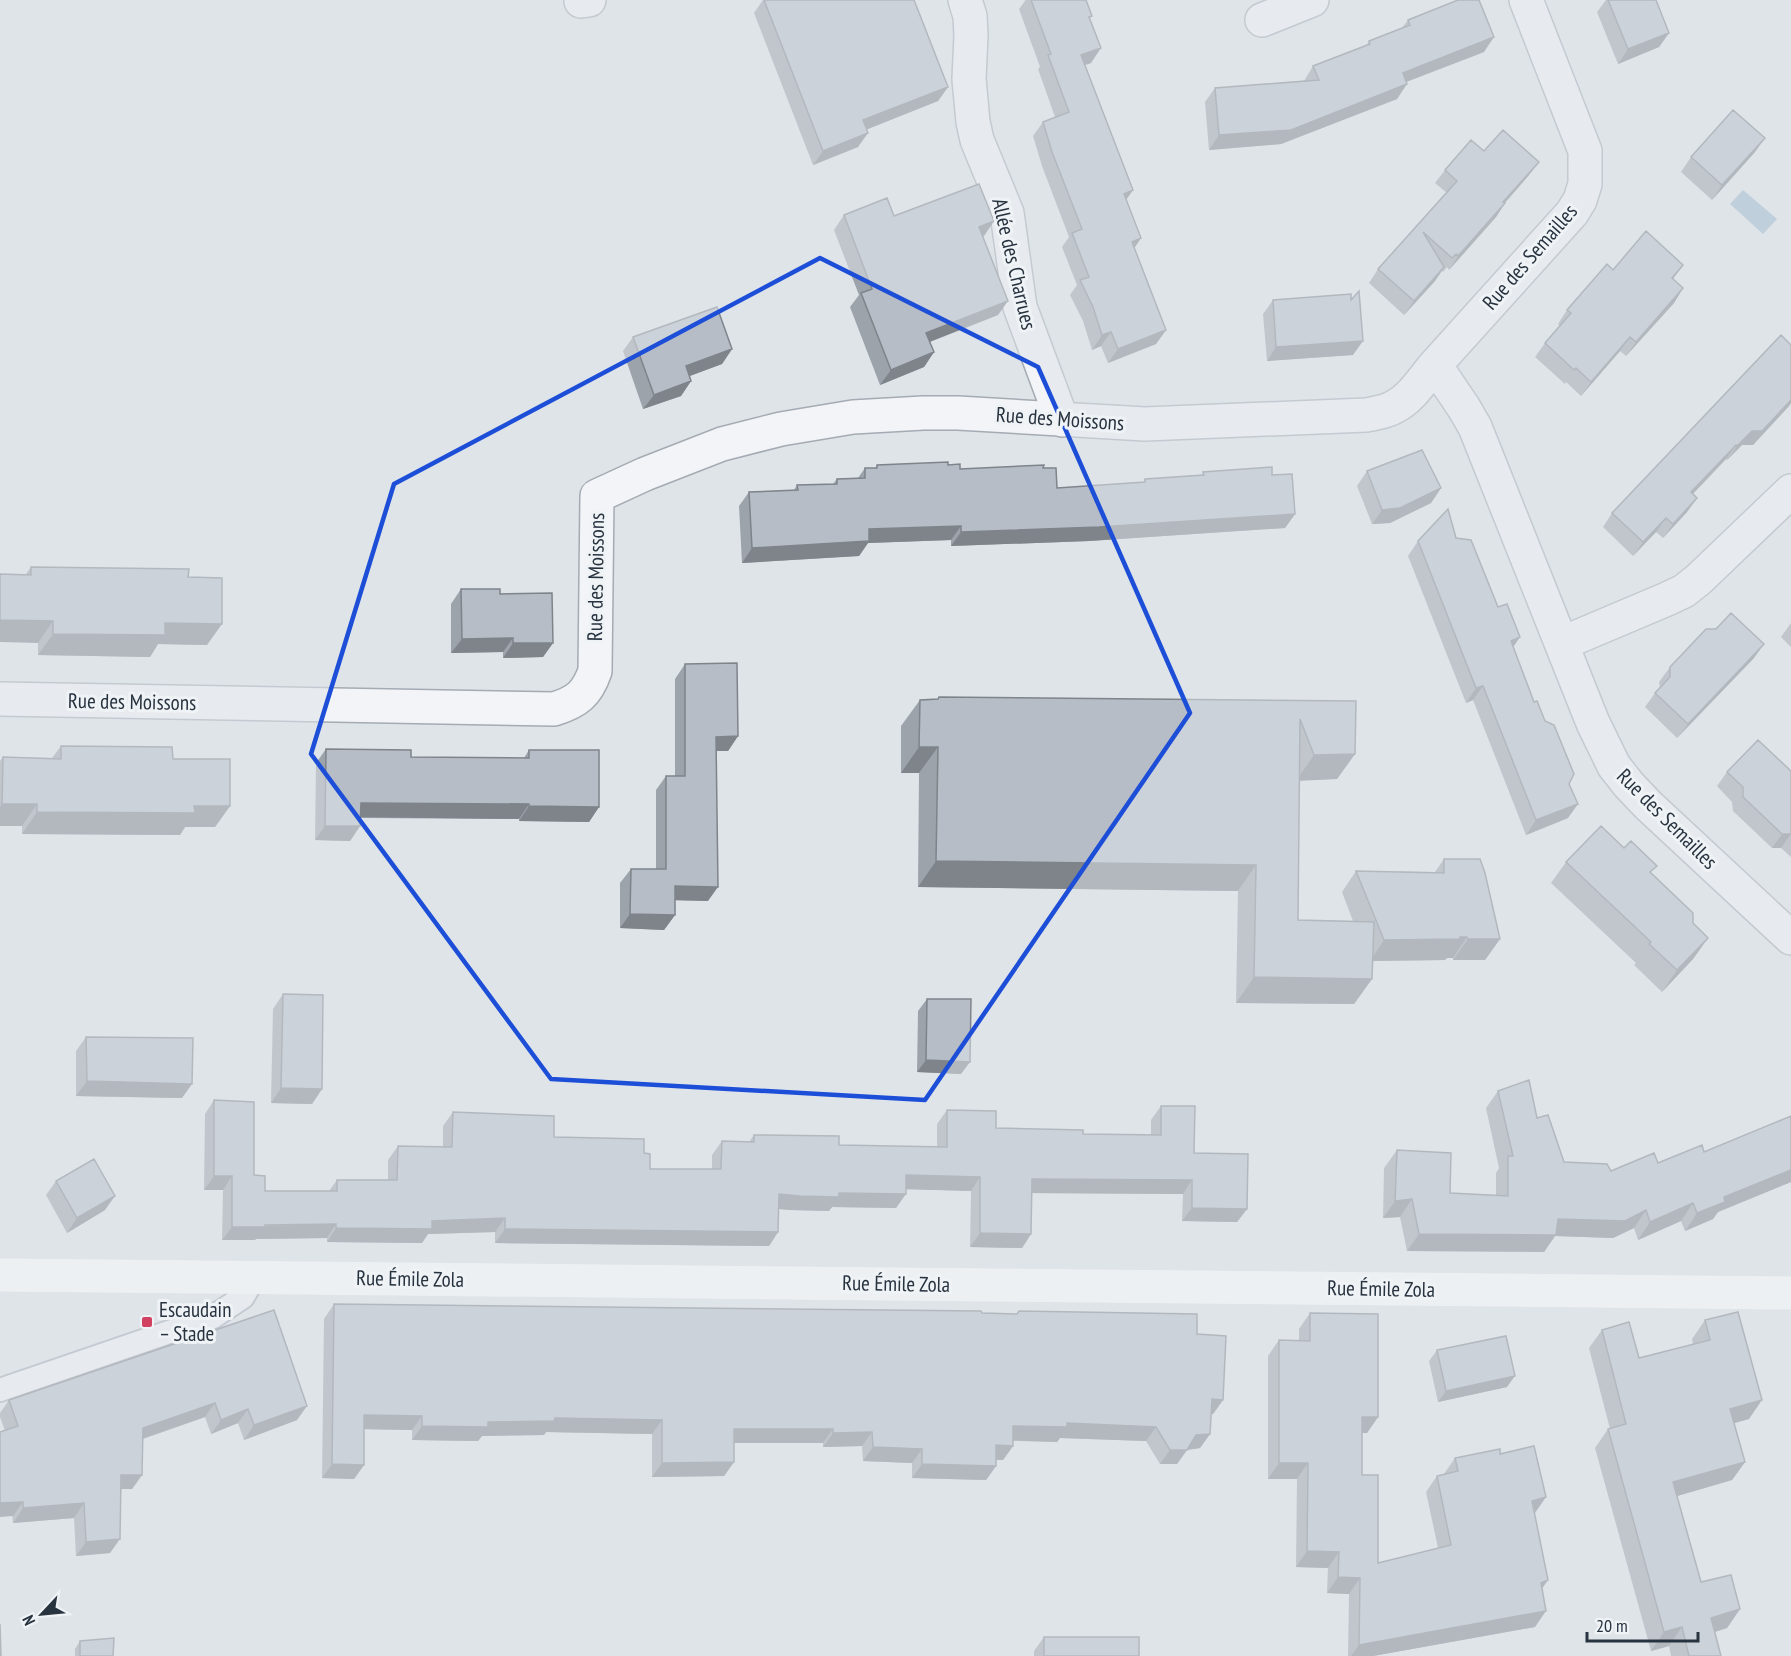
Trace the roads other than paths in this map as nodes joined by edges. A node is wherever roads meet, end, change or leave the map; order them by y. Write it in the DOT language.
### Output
graph roads {
  1 [pos="965,0"];
  2 [pos="1312,0"];
  3 [pos="1526,0"];
  4 [pos="1262,20"];
  5 [pos="1435,365"];
  6 [pos="1282,419"];
  7 [pos="1062,420"];
  8 [pos="1791,491"];
  9 [pos="1563,643"];
  10 [pos="0,699"];
  11 [pos="1791,938"];
  12 [pos="0,1275"];
  13 [pos="254,1278"];
  14 [pos="1791,1293"];
  15 [pos="0,1390"];
  1 -- 7 [label="street, Allée des Charrues"];
  2 -- 4 [label="street"];
  3 -- 5 [label="street, Rue des Semailles"];
  5 -- 6 [label="street, Rue des Semailles"];
  5 -- 9 [label="street, Rue des Semailles"];
  6 -- 7 [label="street, Rue des Moissons"];
  7 -- 10 [label="street, Rue des Moissons"];
  8 -- 9 [label="street"];
  9 -- 11 [label="street, Rue des Semailles"];
  12 -- 13 [label="street, Rue Émile Zola"];
  13 -- 14 [label="street, Rue Émile Zola"];
  13 -- 15 [label="lane"];
}
